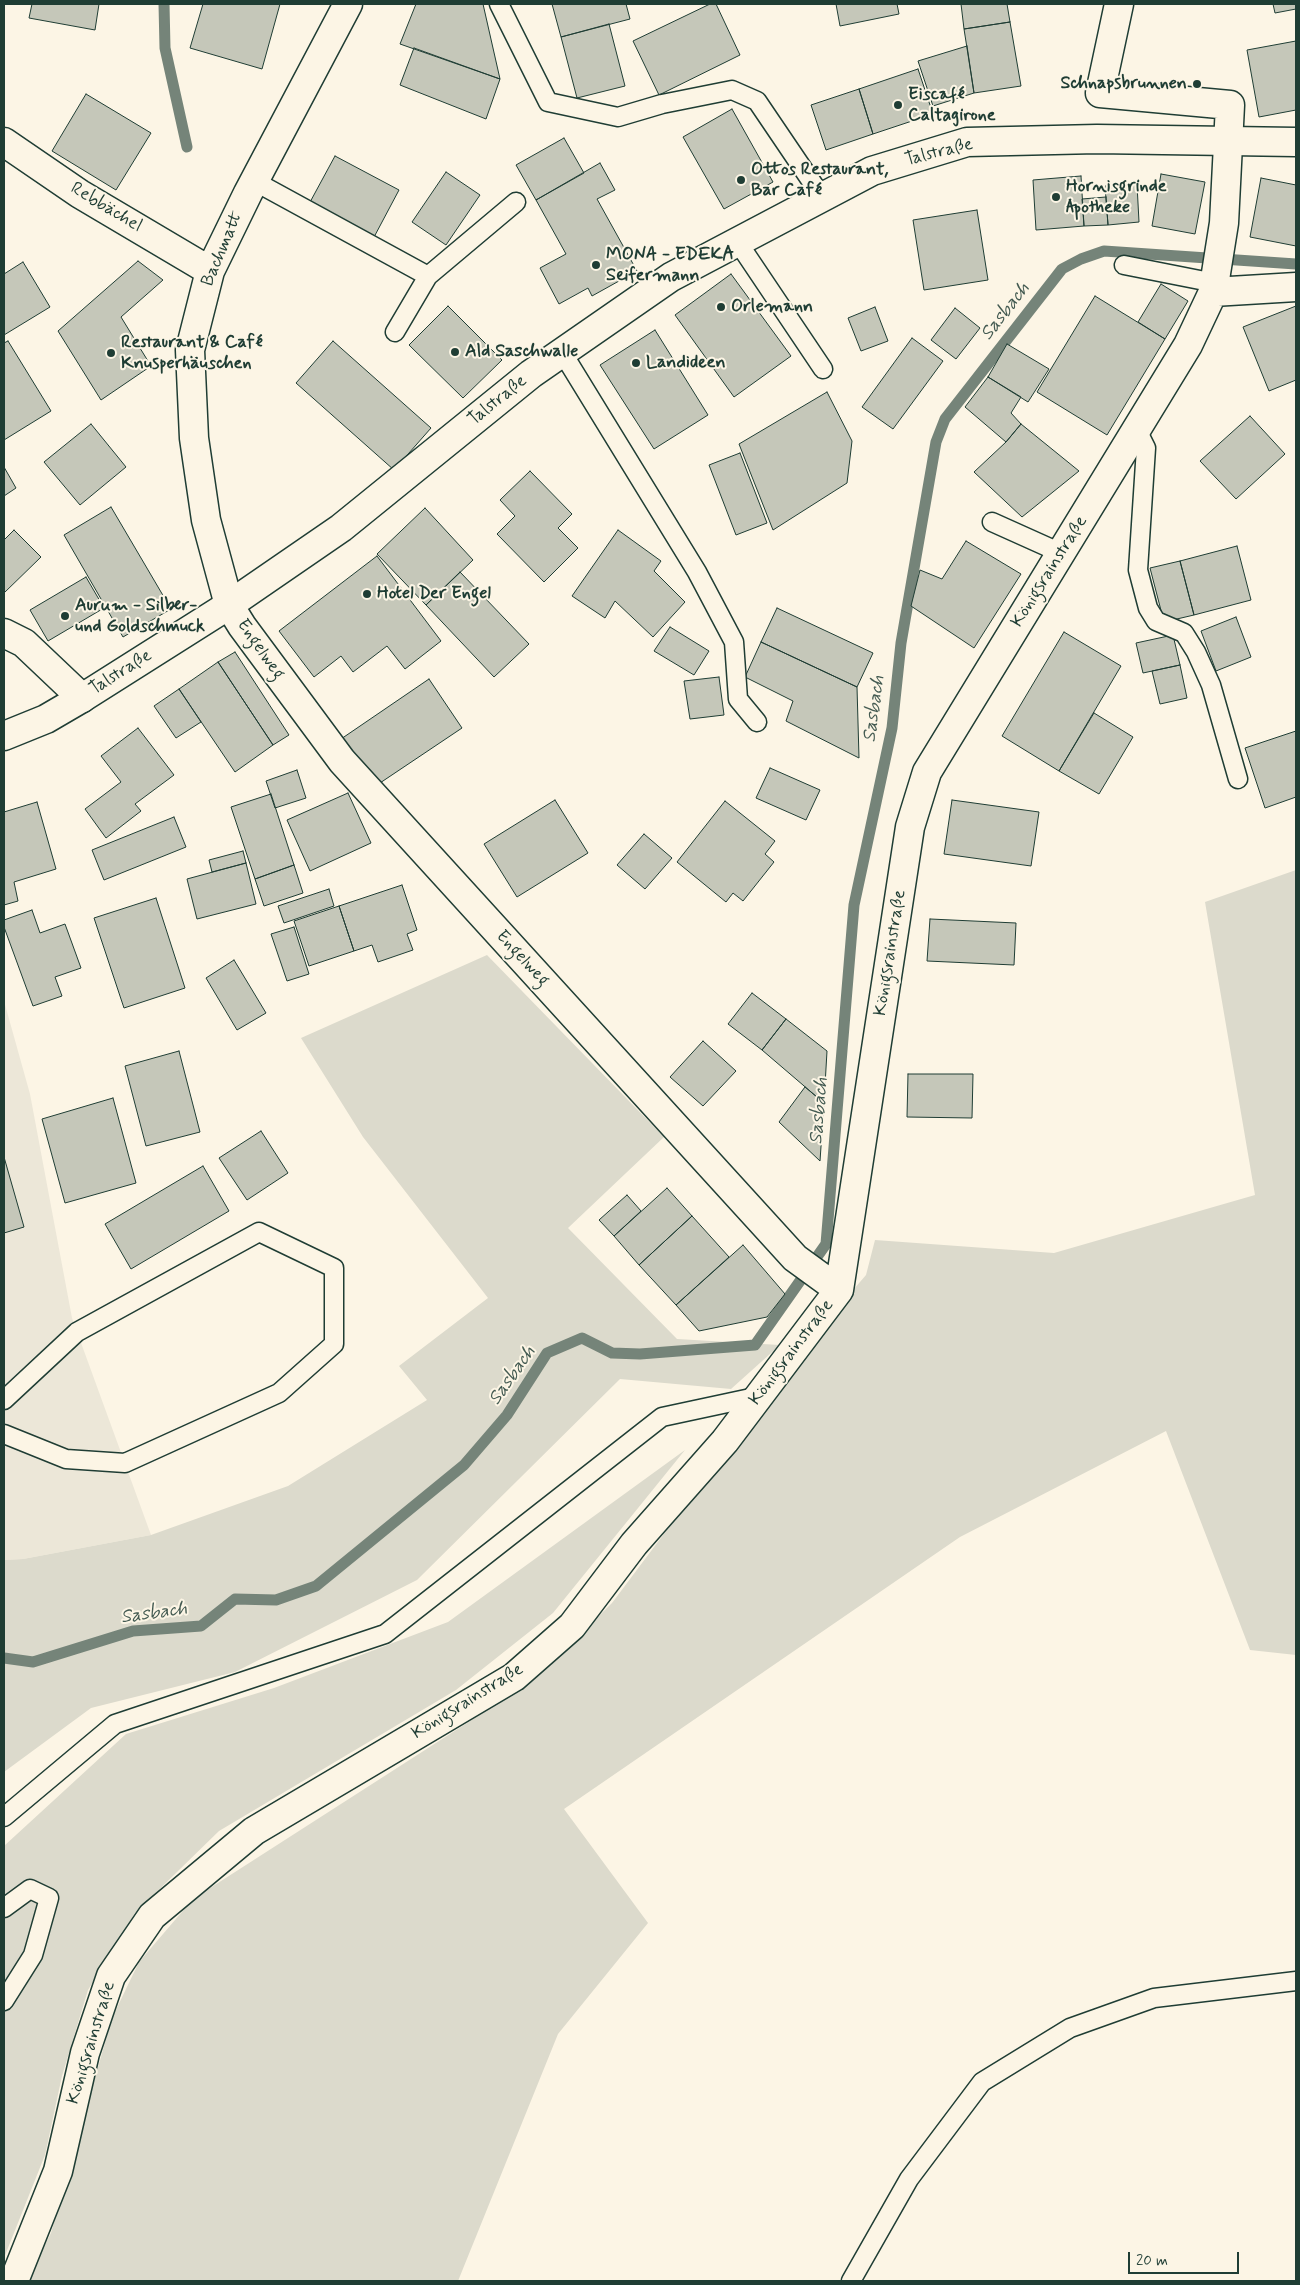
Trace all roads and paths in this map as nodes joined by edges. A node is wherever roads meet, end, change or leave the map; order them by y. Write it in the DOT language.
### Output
graph roads {
  1 [pos="348,4"];
  2 [pos="499,4"];
  3 [pos="1119,4"];
  4 [pos="1228,140"];
  5 [pos="4,142"];
  6 [pos="1296,142"];
  7 [pos="254,181"];
  8 [pos="822,197"];
  9 [pos="516,202"];
  10 [pos="738,242"];
  11 [pos="1124,265"];
  12 [pos="210,271"];
  13 [pos="428,276"];
  14 [pos="1215,282"];
  15 [pos="1296,287"];
  16 [pos="395,332"];
  17 [pos="562,352"];
  18 [pos="823,369"];
  19 [pos="1137,430"];
  20 [pos="992,522"];
  21 [pos="1061,554"];
  22 [pos="229,605"];
  23 [pos="4,633"];
  24 [pos="82,698"];
  25 [pos="757,722"];
  26 [pos="4,736"];
  27 [pos="1238,779"];
  28 [pos="840,1290"];
  29 [pos="760,1396"];
  30 [pos="4,1400"];
  31 [pos="4,1434"];
  32 [pos="4,1818"];
  33 [pos="4,1908"];
  34 [pos="1296,1981"];
  35 [pos="4,2001"];
  36 [pos="14,2281"];
  37 [pos="851,2281"];
  1 -- 7 [label="street, Bachmatt"];
  2 -- 8 [label="lane"];
  3 -- 4 [label="street, Königsrainstraße"];
  4 -- 6 [label="street, Talstraße"];
  4 -- 8 [label="street, Talstraße"];
  4 -- 14 [label="street, Königsrainstraße"];
  5 -- 12 [label="street, Rebbächel"];
  7 -- 12 [label="street, Bachmatt"];
  7 -- 13 [label="lane"];
  8 -- 10 [label="street, Talstraße"];
  9 -- 13 [label="lane"];
  10 -- 17 [label="street, Talstraße"];
  10 -- 18 [label="lane"];
  11 -- 14 [label="lane"];
  12 -- 22 [label="street, Bachmatt"];
  13 -- 16 [label="lane"];
  14 -- 15 [label="street"];
  14 -- 19 [label="street, Königsrainstraße"];
  17 -- 22 [label="street, Talstraße"];
  17 -- 25 [label="lane"];
  19 -- 21 [label="street, Königsrainstraße"];
  19 -- 27 [label="lane"];
  20 -- 21 [label="lane"];
  21 -- 28 [label="street, Königsrainstraße"];
  22 -- 24 [label="street, Talstraße"];
  22 -- 28 [label="street, Engelweg"];
  23 -- 24 [label="street"];
  24 -- 26 [label="street, Talstraße"];
  28 -- 29 [label="street, Königsrainstraße"];
  29 -- 32 [label="lane"];
  29 -- 36 [label="street, Königsrainstraße"];
  30 -- 31 [label="lane"];
  33 -- 35 [label="lane"];
  34 -- 37 [label="lane"];
}
